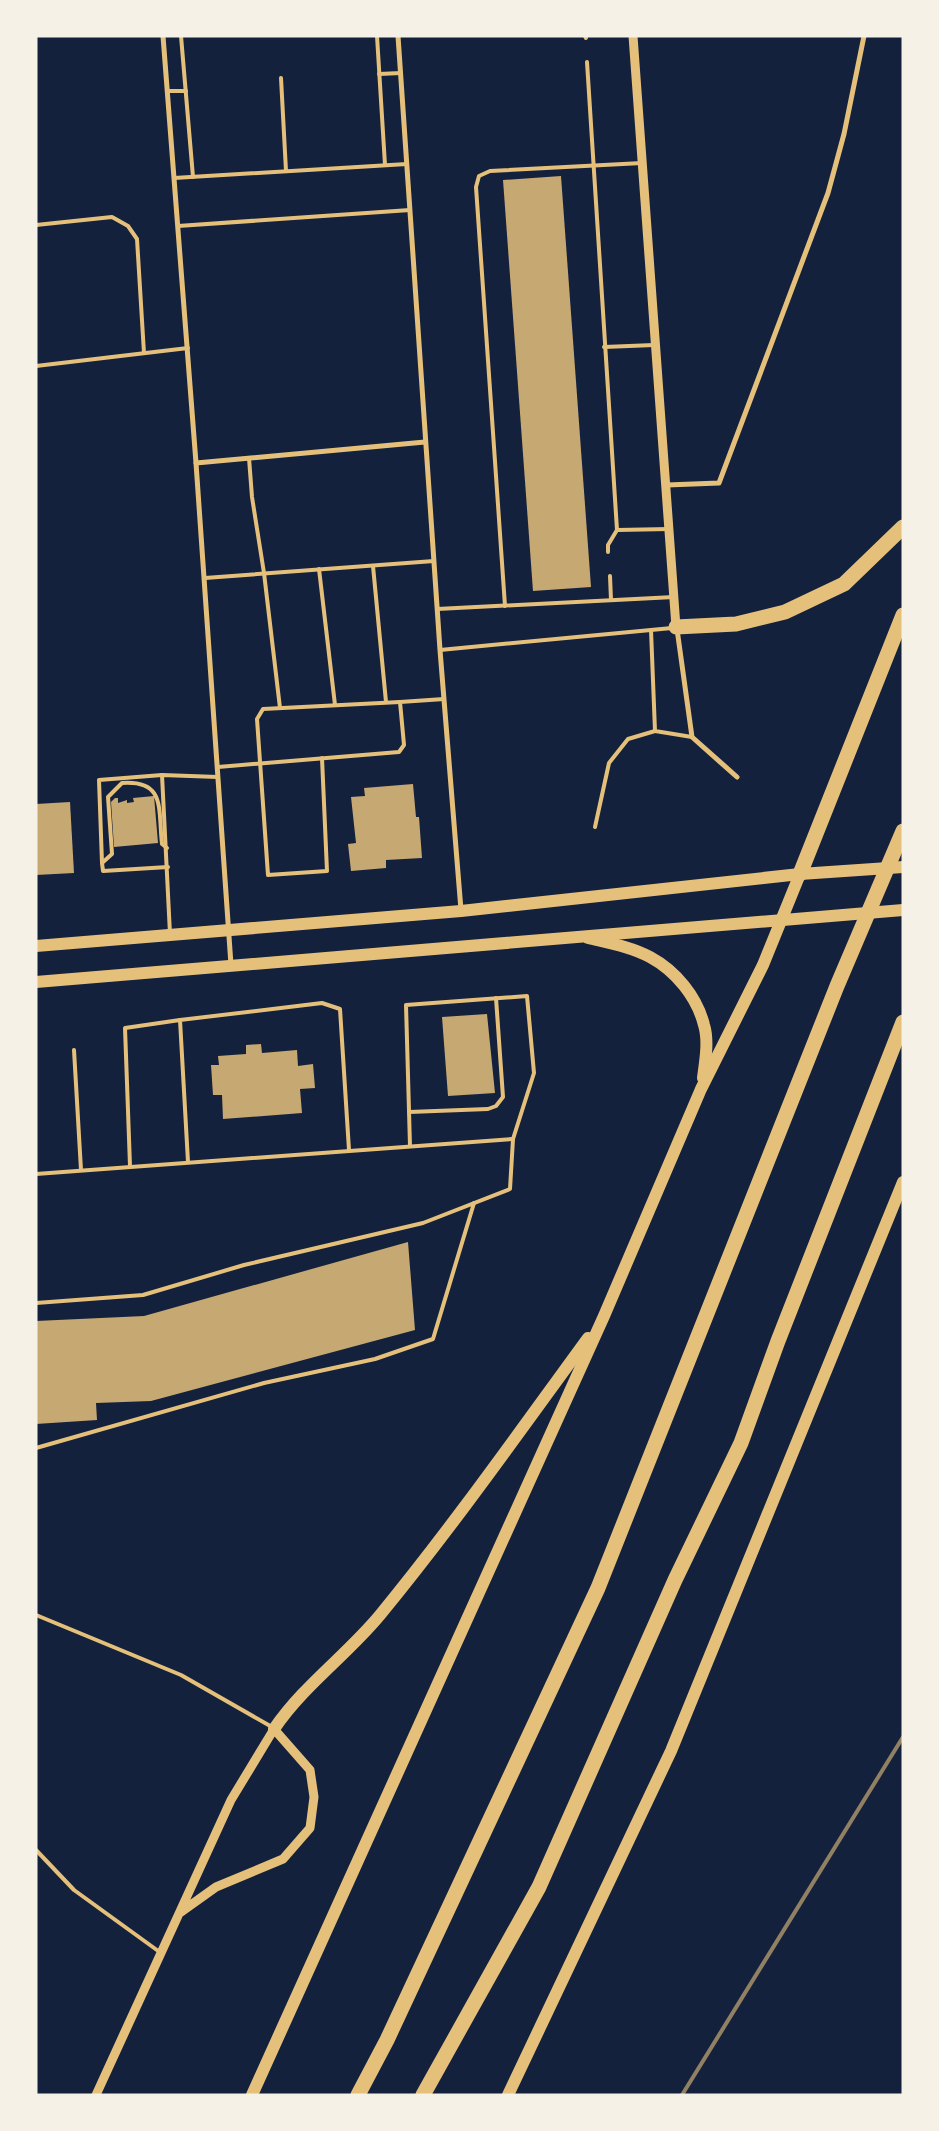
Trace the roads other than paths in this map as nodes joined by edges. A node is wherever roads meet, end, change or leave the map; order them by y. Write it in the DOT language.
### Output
graph roads {
  1 [pos="163,36"];
  2 [pos="181,36"];
  3 [pos="377,36"];
  4 [pos="398,36"];
  5 [pos="633,36"];
  6 [pos="864,36"];
  7 [pos="587,62"];
  8 [pos="400,72"];
  9 [pos="379,74"];
  10 [pos="281,78"];
  11 [pos="167,91"];
  12 [pos="186,91"];
  13 [pos="642,163"];
  14 [pos="407,164"];
  15 [pos="592,165"];
  16 [pos="385,166"];
  17 [pos="286,171"];
  18 [pos="193,177"];
  19 [pos="174,178"];
  20 [pos="410,210"];
  21 [pos="36,225"];
  22 [pos="178,226"];
  23 [pos="656,345"];
  24 [pos="604,347"];
  25 [pos="188,348"];
  26 [pos="144,353"];
  27 [pos="36,366"];
  28 [pos="426,442"];
  29 [pos="249,458"];
  30 [pos="196,463"];
  31 [pos="667,485"];
  32 [pos="903,527"];
  33 [pos="670,529"];
  34 [pos="617,530"];
  35 [pos="608,552"];
  36 [pos="434,560"];
  37 [pos="373,566"];
  38 [pos="319,569"];
  39 [pos="264,574"];
  40 [pos="610,576"];
  41 [pos="205,578"];
  42 [pos="674,597"];
  43 [pos="611,600"];
  44 [pos="505,606"];
  45 [pos="437,609"];
  46 [pos="903,615"];
  47 [pos="676,627"];
  48 [pos="651,630"];
  49 [pos="440,650"];
  50 [pos="444,699"];
  51 [pos="386,702"];
  52 [pos="400,702"];
  53 [pos="334,705"];
  54 [pos="280,708"];
  55 [pos="654,731"];
  56 [pos="692,737"];
  57 [pos="322,758"];
  58 [pos="260,764"];
  59 [pos="218,767"];
  60 [pos="162,775"];
  61 [pos="218,777"];
  62 [pos="737,777"];
  63 [pos="595,827"];
  64 [pos="903,831"];
  65 [pos="167,848"];
  66 [pos="102,863"];
  67 [pos="168,867"];
  68 [pos="903,867"];
  69 [pos="800,874"];
  70 [pos="903,910"];
  71 [pos="461,911"];
  72 [pos="781,919"];
  73 [pos="229,930"];
  74 [pos="170,935"];
  75 [pos="578,936"];
  76 [pos="36,946"];
  77 [pos="231,965"];
  78 [pos="36,982"];
  79 [pos="496,998"];
  80 [pos="180,1020"];
  81 [pos="903,1022"];
  82 [pos="74,1050"];
  83 [pos="701,1089"];
  84 [pos="409,1112"];
  85 [pos="513,1139"];
  86 [pos="410,1146"];
  87 [pos="349,1150"];
  88 [pos="188,1162"];
  89 [pos="130,1166"];
  90 [pos="81,1170"];
  91 [pos="36,1174"];
  92 [pos="903,1182"];
  93 [pos="474,1202"];
  94 [pos="36,1303"];
  95 [pos="604,1316"];
  96 [pos="36,1448"];
  97 [pos="36,1616"];
  98 [pos="274,1729"];
  99 [pos="36,1850"];
  100 [pos="181,1912"];
  101 [pos="162,1954"];
  102 [pos="96,2095"];
  103 [pos="252,2095"];
  104 [pos="358,2095"];
  105 [pos="423,2095"];
  106 [pos="508,2095"];
  1 -- 11 [label="street"];
  2 -- 12 [label="lane"];
  3 -- 9 [label="lane"];
  4 -- 8 [label="street"];
  5 -- 13 [label="street"];
  6 -- 31 [label="street"];
  7 -- 15 [label="lane"];
  8 -- 9 [label="lane"];
  8 -- 14 [label="street"];
  9 -- 16 [label="lane"];
  10 -- 17 [label="lane"];
  11 -- 12 [label="lane"];
  11 -- 19 [label="street"];
  12 -- 18 [label="lane"];
  13 -- 15 [label="lane"];
  13 -- 23 [label="street"];
  14 -- 16 [label="lane"];
  14 -- 20 [label="street"];
  15 -- 24 [label="lane"];
  15 -- 44 [label="lane"];
  16 -- 17 [label="lane"];
  17 -- 18 [label="lane"];
  18 -- 19 [label="lane"];
  19 -- 22 [label="street"];
  20 -- 22 [label="lane"];
  20 -- 28 [label="street"];
  21 -- 26 [label="lane"];
  22 -- 25 [label="street"];
  23 -- 24 [label="lane"];
  23 -- 31 [label="street"];
  24 -- 34 [label="lane"];
  25 -- 26 [label="lane"];
  25 -- 30 [label="street"];
  26 -- 27 [label="lane"];
  28 -- 29 [label="street"];
  28 -- 36 [label="street"];
  29 -- 30 [label="street"];
  29 -- 39 [label="lane"];
  30 -- 41 [label="street"];
  31 -- 33 [label="street"];
  32 -- 47 [label="highway"];
  33 -- 34 [label="lane"];
  33 -- 42 [label="street"];
  34 -- 35 [label="lane"];
  36 -- 37 [label="lane"];
  36 -- 45 [label="street"];
  37 -- 38 [label="lane"];
  37 -- 51 [label="lane"];
  38 -- 39 [label="lane"];
  38 -- 53 [label="lane"];
  39 -- 41 [label="lane"];
  39 -- 54 [label="lane"];
  40 -- 43 [label="lane"];
  41 -- 59 [label="street"];
  42 -- 43 [label="lane"];
  42 -- 47 [label="street"];
  43 -- 44 [label="lane"];
  44 -- 45 [label="lane"];
  45 -- 49 [label="street"];
  46 -- 69 [label="highway"];
  47 -- 48 [label="lane"];
  47 -- 56 [label="street"];
  48 -- 49 [label="lane"];
  48 -- 55 [label="lane"];
  49 -- 50 [label="street"];
  50 -- 52 [label="lane"];
  50 -- 71 [label="street"];
  51 -- 52 [label="lane"];
  51 -- 53 [label="lane"];
  52 -- 57 [label="lane"];
  53 -- 54 [label="lane"];
  54 -- 58 [label="lane"];
  55 -- 56 [label="lane"];
  55 -- 63 [label="lane"];
  56 -- 62 [label="street"];
  57 -- 58 [label="lane"];
  57 -- 58 [label="lane"];
  58 -- 59 [label="lane"];
  59 -- 61 [label="street"];
  60 -- 61 [label="lane"];
  60 -- 65 [label="lane"];
  60 -- 66 [label="lane"];
  61 -- 73 [label="street"];
  64 -- 104 [label="highway"];
  65 -- 66 [label="lane"];
  65 -- 67 [label="lane"];
  66 -- 67 [label="lane"];
  67 -- 74 [label="lane"];
  68 -- 69 [label="main road"];
  69 -- 71 [label="main road"];
  69 -- 72 [label="main road"];
  70 -- 72 [label="main road"];
  71 -- 73 [label="main road"];
  72 -- 75 [label="main road"];
  72 -- 83 [label="main road"];
  73 -- 74 [label="main road"];
  73 -- 77 [label="street"];
  74 -- 76 [label="main road"];
  75 -- 77 [label="main road"];
  75 -- 83 [label="main road"];
  77 -- 78 [label="main road"];
  79 -- 84 [label="lane"];
  79 -- 84 [label="lane"];
  79 -- 85 [label="lane"];
  80 -- 87 [label="lane"];
  80 -- 88 [label="lane"];
  80 -- 89 [label="lane"];
  81 -- 105 [label="highway"];
  82 -- 90 [label="lane"];
  83 -- 95 [label="main road"];
  84 -- 86 [label="lane"];
  85 -- 86 [label="lane"];
  85 -- 93 [label="lane"];
  86 -- 87 [label="lane"];
  87 -- 88 [label="lane"];
  88 -- 89 [label="lane"];
  89 -- 90 [label="lane"];
  90 -- 91 [label="lane"];
  92 -- 106 [label="main road"];
  93 -- 94 [label="lane"];
  93 -- 96 [label="lane"];
  95 -- 98 [label="main road"];
  95 -- 103 [label="main road"];
  97 -- 98 [label="lane"];
  98 -- 100 [label="street"];
  98 -- 100 [label="street"];
  99 -- 101 [label="lane"];
  100 -- 101 [label="street"];
  101 -- 102 [label="street"];
}
